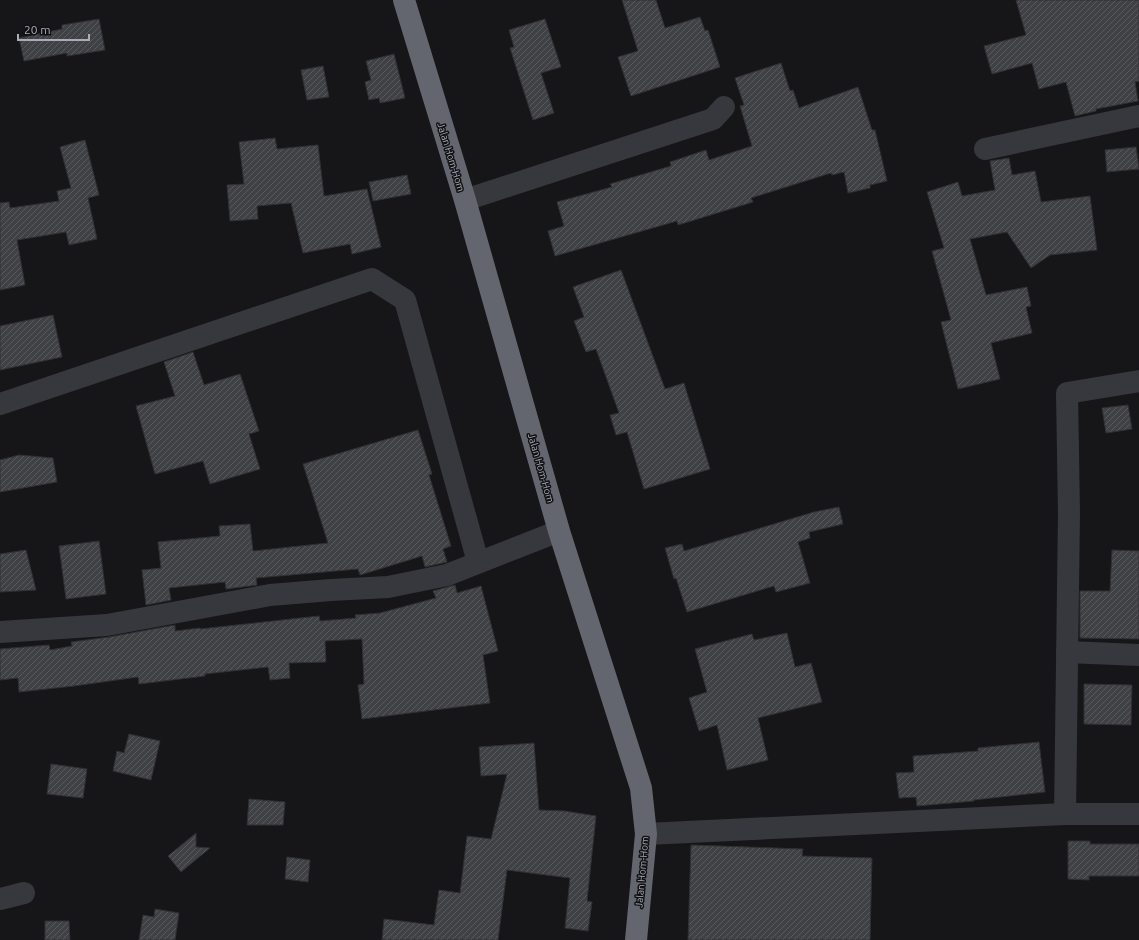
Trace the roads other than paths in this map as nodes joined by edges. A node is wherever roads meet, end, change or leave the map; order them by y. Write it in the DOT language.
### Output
graph roads {
  1 [pos="404,0"];
  2 [pos="724,107"];
  3 [pos="1139,116"];
  4 [pos="985,149"];
  5 [pos="465,200"];
  6 [pos="1139,381"];
  7 [pos="0,404"];
  8 [pos="559,531"];
  9 [pos="478,562"];
  10 [pos="0,632"];
  11 [pos="1067,652"];
  12 [pos="1139,655"];
  13 [pos="1065,814"];
  14 [pos="1139,814"];
  15 [pos="646,834"];
  16 [pos="24,893"];
  17 [pos="0,899"];
  18 [pos="636,940"];
  1 -- 5 [label="highway, Jalan Hom-Hom"];
  2 -- 5 [label="street"];
  3 -- 4 [label="street"];
  5 -- 8 [label="highway, Jalan Hom-Hom"];
  6 -- 11 [label="street"];
  7 -- 9 [label="street"];
  8 -- 9 [label="street"];
  8 -- 15 [label="highway, Jalan Hom-Hom"];
  9 -- 10 [label="street"];
  11 -- 12 [label="street"];
  11 -- 13 [label="street"];
  13 -- 14 [label="street"];
  13 -- 15 [label="street"];
  15 -- 18 [label="highway, Jalan Hom-Hom"];
  16 -- 17 [label="street"];
}
